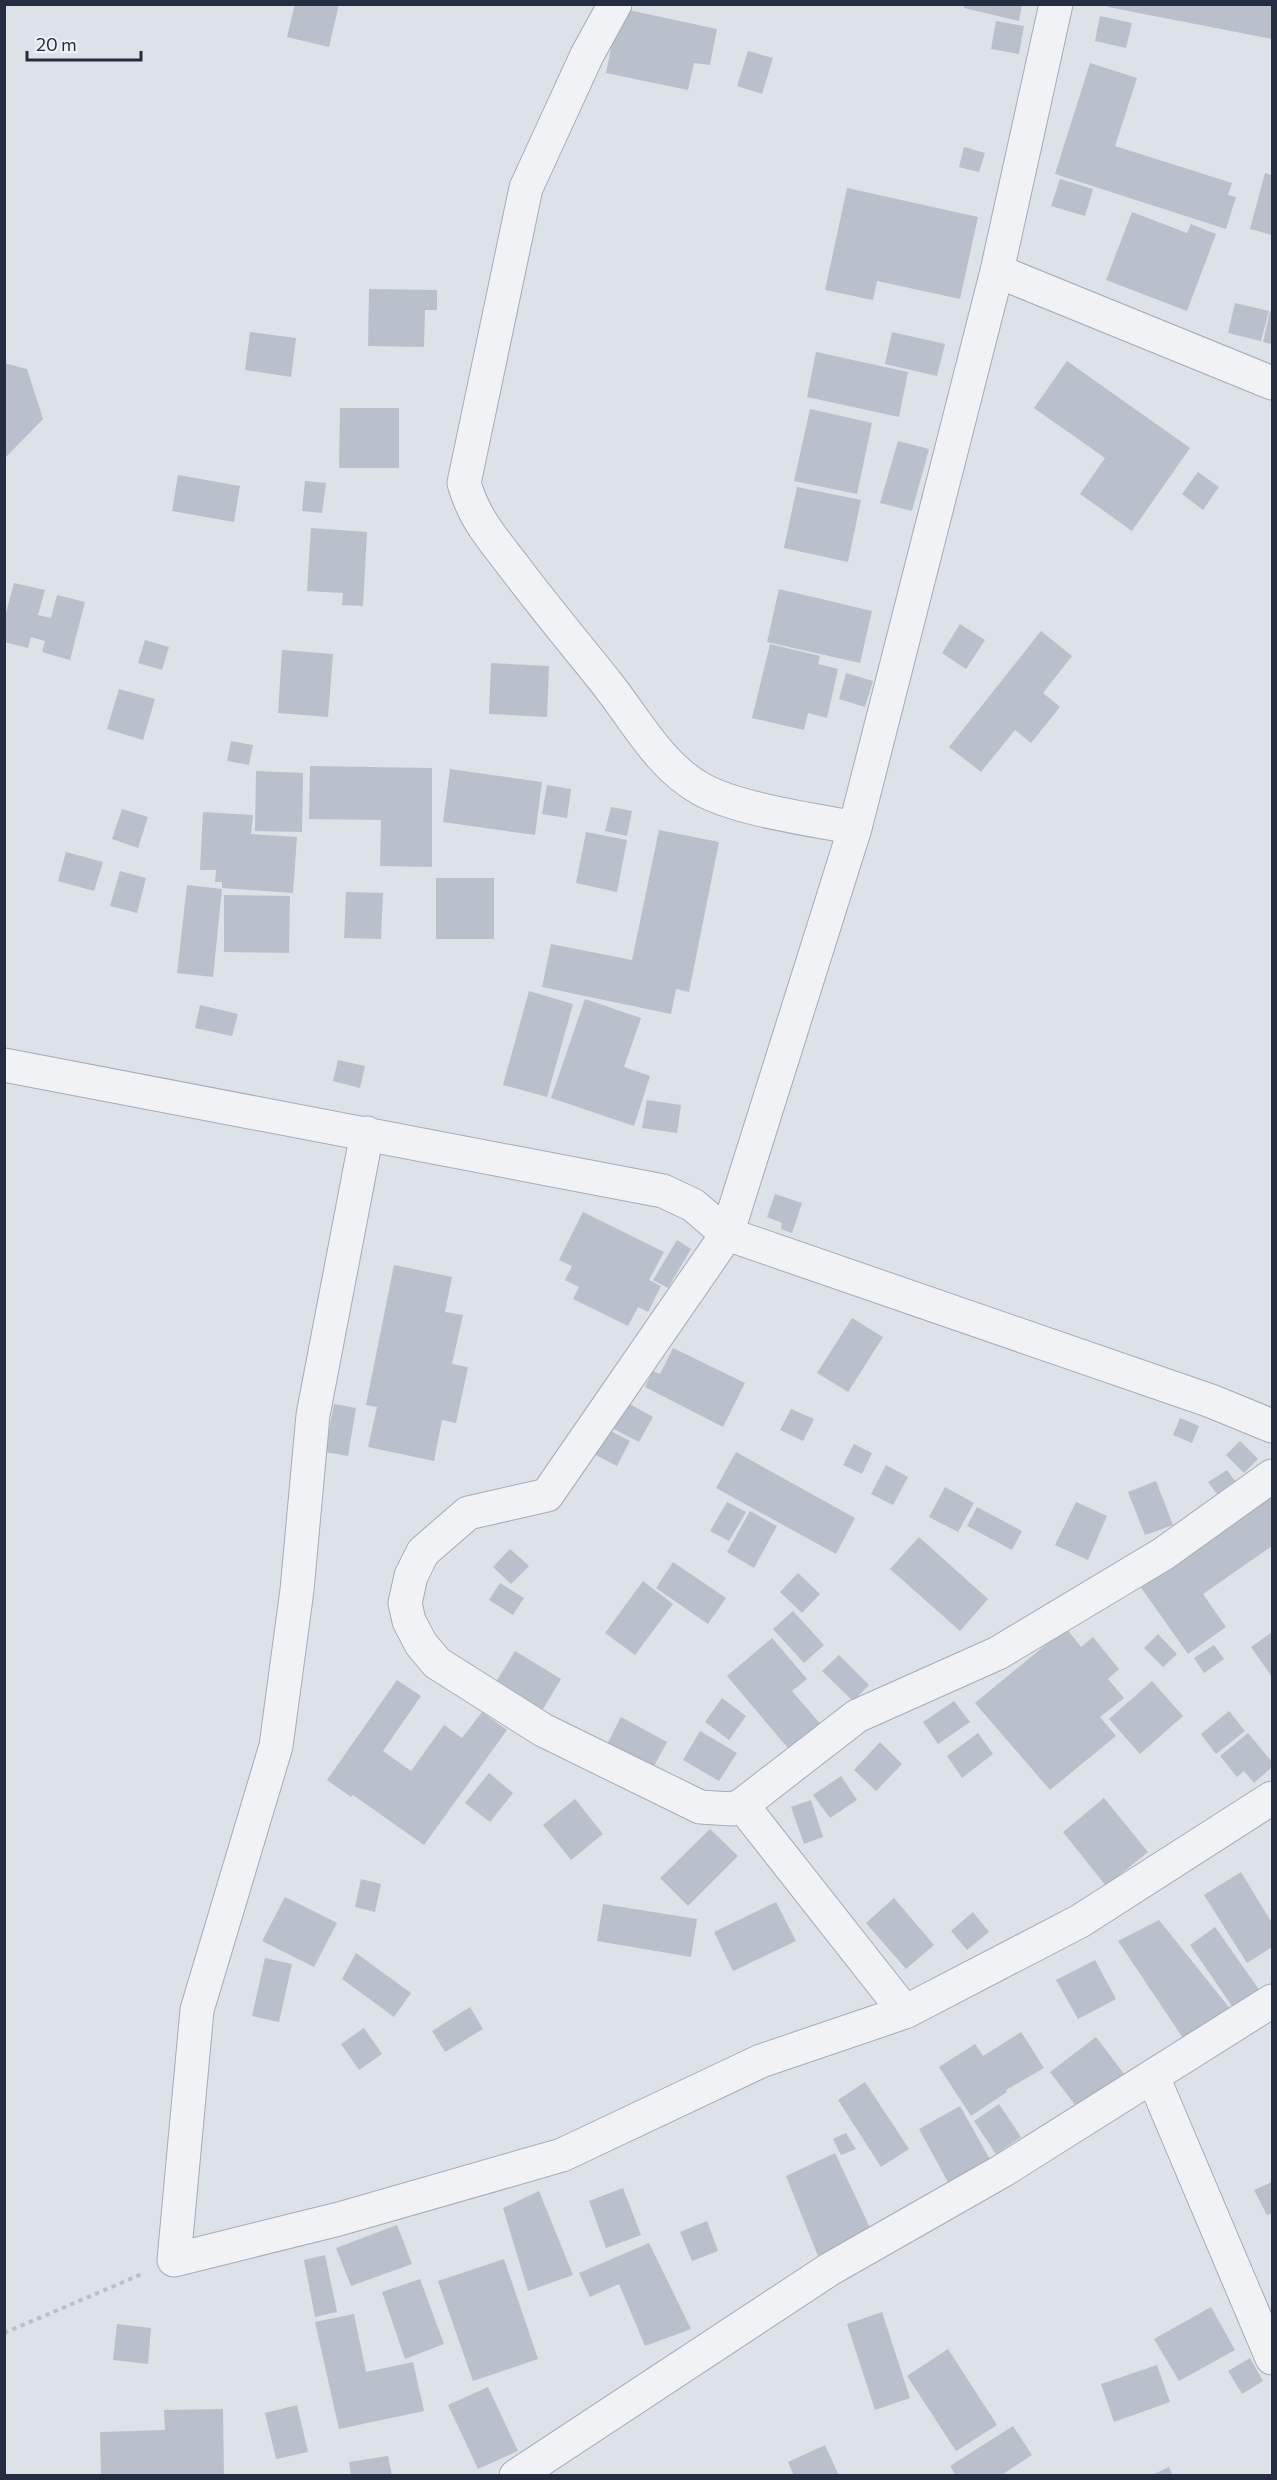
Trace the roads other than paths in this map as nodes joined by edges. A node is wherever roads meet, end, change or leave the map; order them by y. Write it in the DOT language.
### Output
graph roads {
  1 [pos="615,4"];
  2 [pos="1056,4"];
  3 [pos="997,271"];
  4 [pos="1272,383"];
  5 [pos="855,828"];
  6 [pos="4,1065"];
  7 [pos="367,1133"];
  8 [pos="727,1234"];
  9 [pos="1272,1426"];
  10 [pos="1272,1476"];
  11 [pos="1272,1798"];
  12 [pos="742,1805"];
  13 [pos="1272,2001"];
  14 [pos="905,2012"];
  15 [pos="1153,2077"];
  16 [pos="1272,2358"];
  17 [pos="516,2475"];
  1 -- 5 [label="street"];
  2 -- 3 [label="street"];
  3 -- 4 [label="street"];
  3 -- 5 [label="street"];
  5 -- 8 [label="street"];
  6 -- 7 [label="street"];
  7 -- 8 [label="street"];
  7 -- 14 [label="street"];
  8 -- 9 [label="street"];
  8 -- 12 [label="street"];
  10 -- 12 [label="street"];
  11 -- 14 [label="street"];
  12 -- 14 [label="street"];
  13 -- 15 [label="street"];
  15 -- 16 [label="street"];
  15 -- 17 [label="street"];
}
